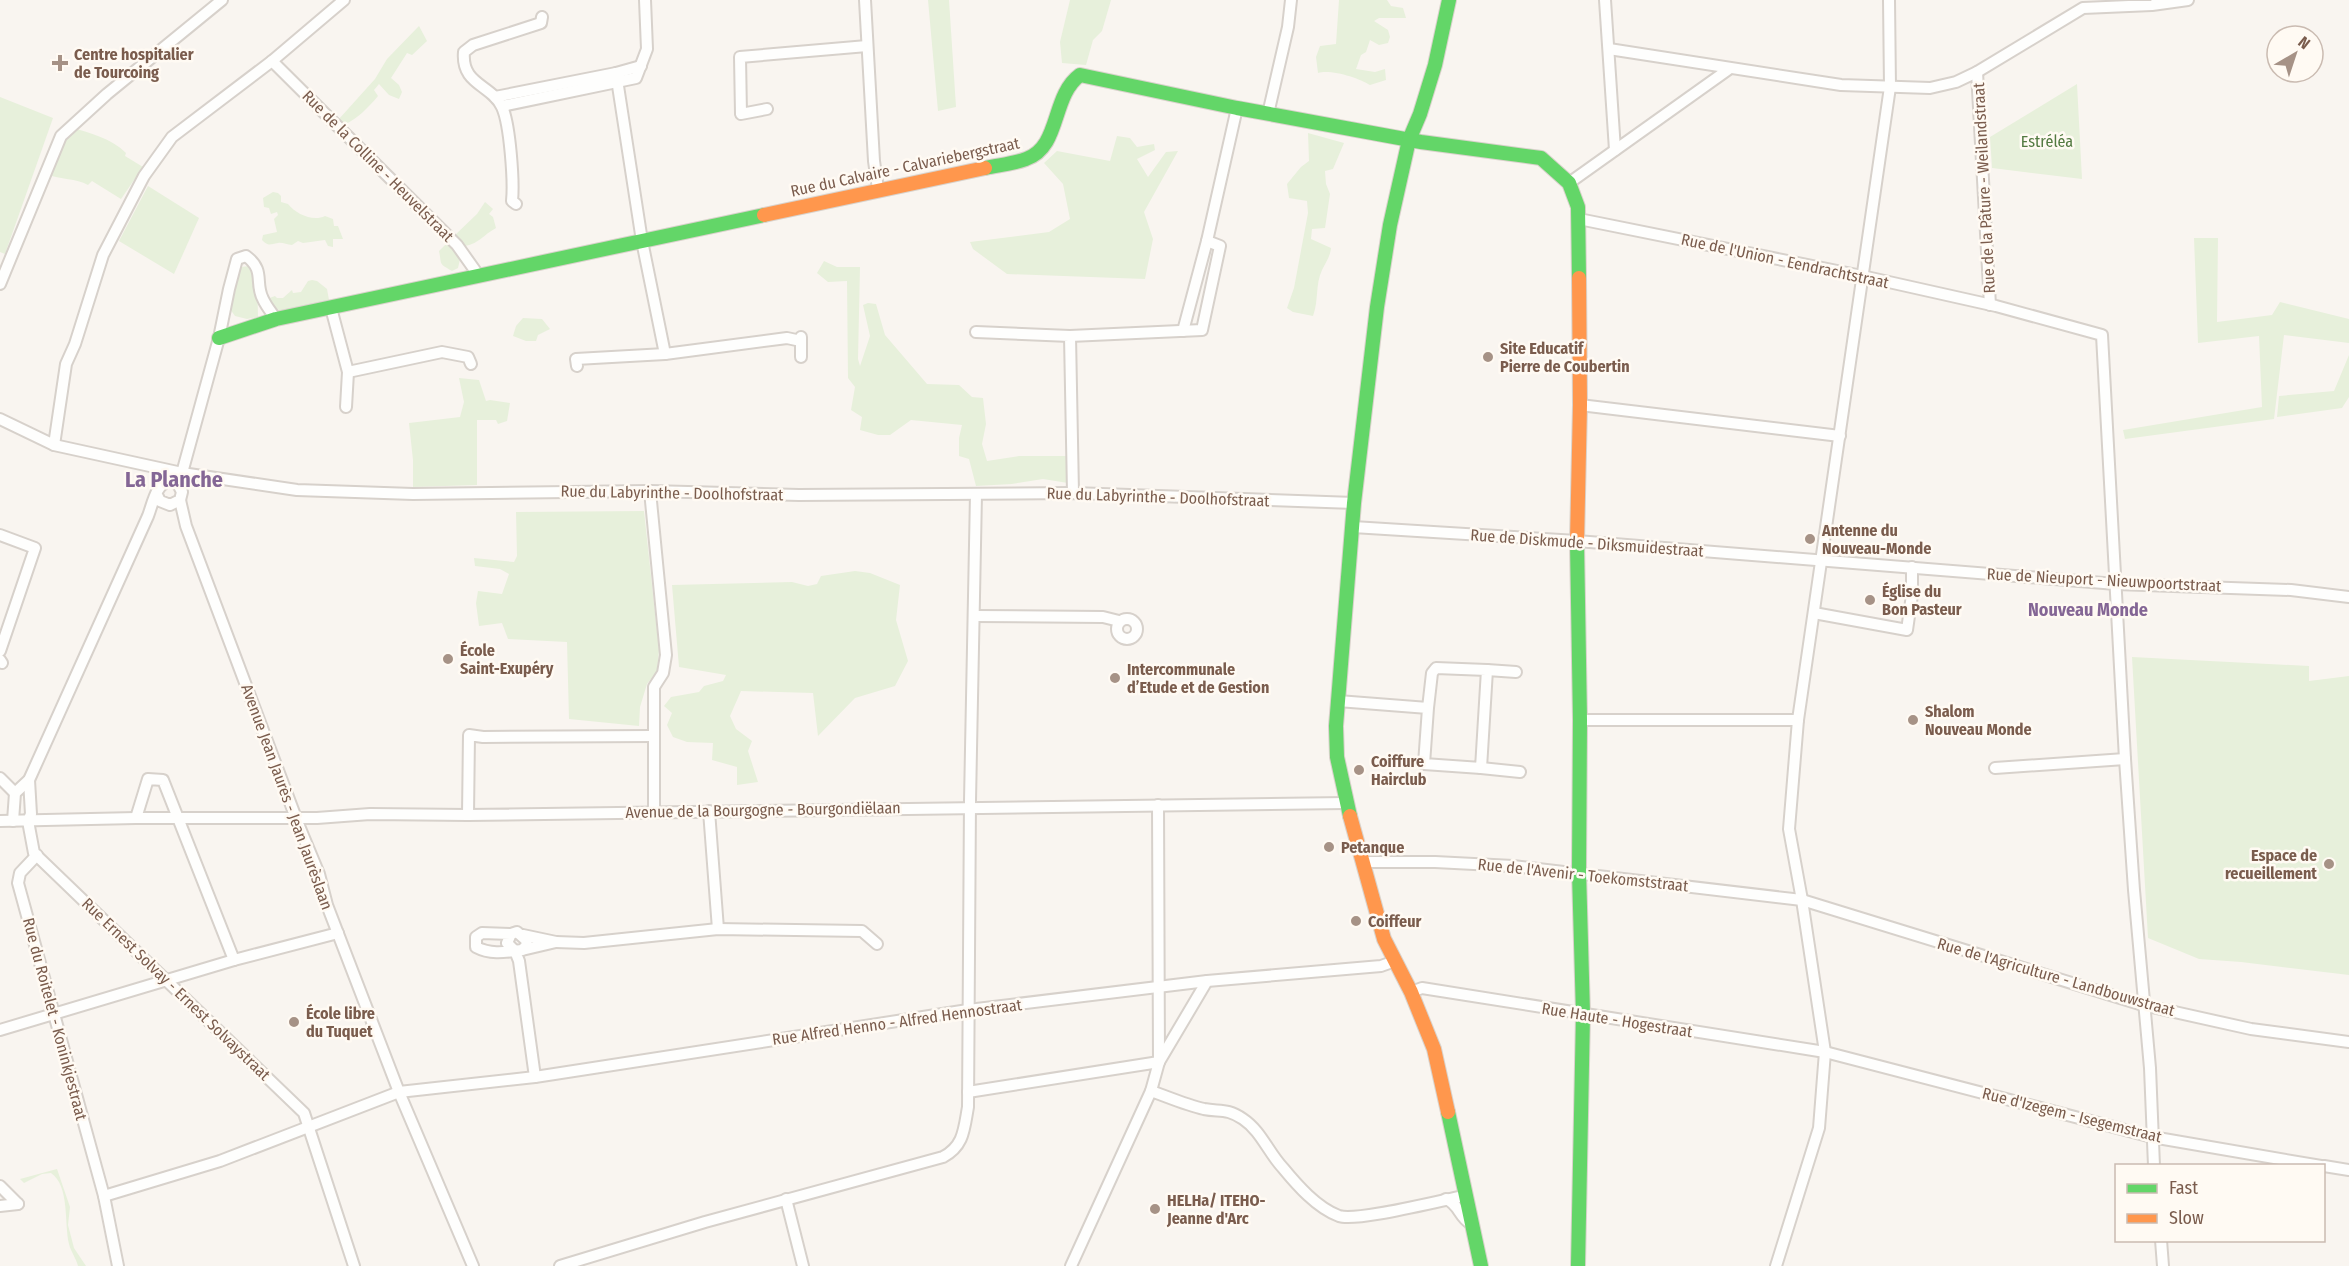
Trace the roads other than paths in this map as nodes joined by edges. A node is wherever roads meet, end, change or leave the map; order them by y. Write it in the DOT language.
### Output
graph roads {
  1 [pos="222,0"];
  2 [pos="344,0"];
  3 [pos="645,0"];
  4 [pos="865,0"];
  5 [pos="1291,0"];
  6 [pos="1449,0"];
  7 [pos="1605,0"];
  8 [pos="1889,0"];
  9 [pos="2188,0"];
  10 [pos="2082,4"];
  11 [pos="542,17"];
  12 [pos="867,46"];
  13 [pos="1609,49"];
  14 [pos="272,61"];
  15 [pos="1729,69"];
  16 [pos="1977,72"];
  17 [pos="616,79"];
  18 [pos="1890,87"];
  19 [pos="498,102"];
  20 [pos="1237,108"];
  21 [pos="767,109"];
  22 [pos="1268,114"];
  23 [pos="1409,140"];
  24 [pos="1615,150"];
  25 [pos="1569,183"];
  26 [pos="878,189"];
  27 [pos="516,204"];
  28 [pos="1579,219"];
  29 [pos="642,241"];
  30 [pos="1208,241"];
  31 [pos="479,276"];
  32 [pos="1862,276"];
  33 [pos="0,284"];
  34 [pos="1990,305"];
  35 [pos="331,308"];
  36 [pos="276,319"];
  37 [pos="1183,331"];
  38 [pos="976,332"];
  39 [pos="1070,336"];
  40 [pos="219,338"];
  41 [pos="665,354"];
  42 [pos="801,357"];
  43 [pos="471,364"];
  44 [pos="577,366"];
  45 [pos="348,372"];
  46 [pos="1580,405"];
  47 [pos="346,407"];
  48 [pos="0,419"];
  49 [pos="1840,436"];
  50 [pos="54,445"];
  51 [pos="179,474"];
  52 [pos="650,491"];
  53 [pos="1072,493"];
  54 [pos="976,494"];
  55 [pos="157,495"];
  56 [pos="180,500"];
  57 [pos="1354,503"];
  58 [pos="1353,527"];
  59 [pos="0,535"];
  60 [pos="1577,541"];
  61 [pos="1822,561"];
  62 [pos="1912,567"];
  63 [pos="2116,584"];
  64 [pos="2349,597"];
  65 [pos="1814,613"];
  66 [pos="974,616"];
  67 [pos="1119,621"];
  68 [pos="0,651"];
  69 [pos="1487,670"];
  70 [pos="1516,672"];
  71 [pos="1338,701"];
  72 [pos="1428,708"];
  73 [pos="1580,720"];
  74 [pos="1798,720"];
  75 [pos="653,736"];
  76 [pos="2125,759"];
  77 [pos="1481,768"];
  78 [pos="1995,768"];
  79 [pos="1520,772"];
  80 [pos="0,778"];
  81 [pos="29,780"];
  82 [pos="15,793"];
  83 [pos="1346,803"];
  84 [pos="1158,805"];
  85 [pos="970,807"];
  86 [pos="709,811"];
  87 [pos="654,812"];
  88 [pos="468,815"];
  89 [pos="296,817"];
  90 [pos="136,818"];
  91 [pos="180,819"];
  92 [pos="0,821"];
  93 [pos="13,821"];
  94 [pos="28,821"];
  95 [pos="37,855"];
  96 [pos="1363,862"];
  97 [pos="1579,872"];
  98 [pos="1802,900"];
  99 [pos="718,929"];
  100 [pos="338,933"];
  101 [pos="517,934"];
  102 [pos="556,942"];
  103 [pos="877,944"];
  104 [pos="518,950"];
  105 [pos="234,960"];
  106 [pos="1395,961"];
  107 [pos="168,981"];
  108 [pos="1207,981"];
  109 [pos="1160,987"];
  110 [pos="1411,992"];
  111 [pos="2143,1005"];
  112 [pos="968,1010"];
  113 [pos="54,1014"];
  114 [pos="1583,1014"];
  115 [pos="0,1030"];
  116 [pos="2349,1042"];
  117 [pos="1825,1052"];
  118 [pos="1160,1062"];
  119 [pos="535,1077"];
  120 [pos="1151,1091"];
  121 [pos="399,1092"];
  122 [pos="968,1092"];
  123 [pos="309,1127"];
  124 [pos="2152,1137"];
  125 [pos="2154,1164"];
  126 [pos="2310,1164"];
  127 [pos="2325,1166"];
  128 [pos="2349,1170"];
  129 [pos="0,1186"];
  130 [pos="104,1196"];
  131 [pos="1465,1196"];
  132 [pos="786,1199"];
  133 [pos="1446,1199"];
  134 [pos="0,1206"];
  135 [pos="1470,1223"];
  136 [pos="2161,1242"];
  137 [pos="118,1266"];
  138 [pos="354,1266"];
  139 [pos="473,1266"];
  140 [pos="560,1266"];
  141 [pos="803,1266"];
  142 [pos="1071,1266"];
  143 [pos="1481,1266"];
  144 [pos="1578,1266"];
  145 [pos="1776,1266"];
  146 [pos="2163,1266"];
  1 -- 33 [label="street"];
  2 -- 14 [label="street"];
  3 -- 17 [label="street"];
  4 -- 12 [label="street"];
  5 -- 22 [label="street"];
  6 -- 23 [label="street"];
  7 -- 13 [label="street"];
  8 -- 18 [label="street"];
  9 -- 10 [label="street"];
  10 -- 16 [label="street"];
  11 -- 19 [label="street"];
  12 -- 21 [label="street"];
  12 -- 26 [label="street"];
  13 -- 15 [label="street"];
  13 -- 24 [label="street"];
  14 -- 31 [label="street, Rue de la Colline - Heuvelstraat"];
  14 -- 50 [label="street"];
  15 -- 18 [label="street"];
  15 -- 24 [label="street"];
  16 -- 18 [label="street"];
  16 -- 34 [label="street, Rue de la Pâture - Weilandstraat"];
  17 -- 19 [label="street"];
  17 -- 29 [label="street"];
  18 -- 32 [label="street"];
  19 -- 27 [label="street"];
  20 -- 22 [label="street, Rue du Calvaire - Calvariebergstraat"];
  20 -- 26 [label="street, Rue du Calvaire - Calvariebergstraat"];
  20 -- 30 [label="street"];
  22 -- 23 [label="street, Rue du Calvaire - Calvariebergstraat"];
  23 -- 25 [label="street, Rue du Calvaire - Calvariebergstraat"];
  23 -- 57 [label="street"];
  24 -- 25 [label="street"];
  25 -- 28 [label="street"];
  26 -- 29 [label="street, Rue du Calvaire - Calvariebergstraat"];
  28 -- 32 [label="street, Rue de l'Union - Eendrachtstraat"];
  28 -- 46 [label="street"];
  29 -- 31 [label="street, Rue du Calvaire - Calvariebergstraat"];
  29 -- 41 [label="street"];
  30 -- 37 [label="street"];
  30 -- 37 [label="street"];
  31 -- 35 [label="street, Rue du Calvaire - Calvariebergstraat"];
  32 -- 34 [label="street, Rue de l'Union - Eendrachtstraat"];
  32 -- 49 [label="street"];
  34 -- 63 [label="street, Rue de l'Union - Eendrachtstraat"];
  35 -- 36 [label="street, Rue du Calvaire - Calvariebergstraat"];
  35 -- 45 [label="street"];
  36 -- 40 [label="street, Rue du Calvaire - Calvariebergstraat"];
  36 -- 40 [label="street"];
  37 -- 39 [label="street"];
  38 -- 39 [label="street"];
  39 -- 53 [label="street"];
  40 -- 51 [label="street"];
  41 -- 42 [label="street"];
  41 -- 44 [label="street"];
  43 -- 45 [label="street"];
  45 -- 47 [label="street"];
  46 -- 49 [label="street"];
  46 -- 60 [label="street"];
  48 -- 50 [label="street, Rue du Labyrinthe - Doolhofstraat"];
  49 -- 61 [label="street"];
  50 -- 51 [label="street, Rue du Labyrinthe - Doolhofstraat"];
  51 -- 52 [label="street, Rue du Labyrinthe - Doolhofstraat"];
  51 -- 55 [label="street"];
  51 -- 56 [label="street, Avenue Jean Jaurès - Jean Jaurèslaan"];
  52 -- 54 [label="street, Rue du Labyrinthe - Doolhofstraat"];
  52 -- 75 [label="street"];
  53 -- 54 [label="street, Rue du Labyrinthe - Doolhofstraat"];
  53 -- 57 [label="street, Rue du Labyrinthe - Doolhofstraat"];
  54 -- 66 [label="street"];
  55 -- 56 [label="street"];
  55 -- 81 [label="street"];
  56 -- 89 [label="street, Avenue Jean Jaurès - Jean Jaurèslaan"];
  57 -- 58 [label="street"];
  58 -- 60 [label="street, Rue de Diskmude - Diksmuidestraat"];
  58 -- 71 [label="street"];
  59 -- 68 [label="street"];
  60 -- 61 [label="street, Rue de Diskmude - Diksmuidestraat"];
  60 -- 73 [label="street"];
  61 -- 62 [label="street, Rue de Nieuport - Nieuwpoortstraat"];
  61 -- 65 [label="street"];
  62 -- 63 [label="street, Rue de Nieuport - Nieuwpoortstraat"];
  62 -- 65 [label="street"];
  63 -- 64 [label="street, Rue de Nieuport - Nieuwpoortstraat"];
  63 -- 76 [label="street"];
  65 -- 74 [label="street"];
  66 -- 67 [label="street"];
  66 -- 85 [label="street"];
  69 -- 70 [label="street"];
  69 -- 72 [label="street"];
  69 -- 77 [label="street"];
  71 -- 72 [label="street"];
  71 -- 83 [label="street"];
  72 -- 77 [label="street"];
  73 -- 74 [label="street"];
  73 -- 97 [label="street"];
  74 -- 98 [label="street"];
  75 -- 87 [label="street"];
  75 -- 88 [label="street"];
  76 -- 78 [label="street"];
  76 -- 111 [label="street"];
  77 -- 79 [label="street"];
  80 -- 82 [label="street"];
  81 -- 82 [label="street"];
  81 -- 94 [label="street"];
  82 -- 93 [label="street"];
  83 -- 84 [label="street, Avenue de la Bourgogne - Bourgondiëlaan"];
  83 -- 96 [label="street"];
  84 -- 85 [label="street, Avenue de la Bourgogne - Bourgondiëlaan"];
  84 -- 109 [label="street"];
  85 -- 86 [label="street, Avenue de la Bourgogne - Bourgondiëlaan"];
  85 -- 112 [label="street"];
  86 -- 87 [label="street, Avenue de la Bourgogne - Bourgondiëlaan"];
  86 -- 99 [label="street"];
  87 -- 88 [label="street, Avenue de la Bourgogne - Bourgondiëlaan"];
  88 -- 89 [label="street, Avenue de la Bourgogne - Bourgondiëlaan"];
  89 -- 91 [label="street, Avenue de la Bourgogne - Bourgondiëlaan"];
  89 -- 100 [label="street, Avenue Jean Jaurès - Jean Jaurèslaan"];
  90 -- 91 [label="street, Avenue de la Bourgogne - Bourgondiëlaan"];
  90 -- 91 [label="street"];
  90 -- 94 [label="street, Avenue de la Bourgogne - Bourgondiëlaan"];
  91 -- 105 [label="street"];
  92 -- 93 [label="street, Avenue de la Bourgogne - Bourgondiëlaan"];
  93 -- 94 [label="street, Avenue de la Bourgogne - Bourgondiëlaan"];
  94 -- 95 [label="street"];
  95 -- 107 [label="street, Rue Ernest Solvay - Ernest Solvaystraat"];
  95 -- 113 [label="street, Rue du Roitelet - Koninkjestraat"];
  96 -- 97 [label="street, Rue de l'Avenir - Toekomststraat"];
  96 -- 106 [label="street"];
  97 -- 98 [label="street, Rue de l'Avenir - Toekomststraat"];
  97 -- 114 [label="street"];
  98 -- 111 [label="street, Rue de l'Agriculture - Landbouwstraat"];
  98 -- 117 [label="street"];
  99 -- 102 [label="street"];
  99 -- 103 [label="street"];
  100 -- 105 [label="street"];
  100 -- 121 [label="street, Avenue Jean Jaurès - Jean Jaurèslaan"];
  101 -- 102 [label="street"];
  101 -- 104 [label="street"];
  101 -- 104 [label="street"];
  101 -- 104 [label="street"];
  102 -- 104 [label="street"];
  104 -- 119 [label="street"];
  105 -- 107 [label="street"];
  106 -- 108 [label="street, Rue Alfred Henno - Alfred Hennostraat"];
  106 -- 110 [label="street"];
  107 -- 113 [label="street"];
  107 -- 123 [label="street, Rue Ernest Solvay - Ernest Solvaystraat"];
  108 -- 109 [label="street, Rue Alfred Henno - Alfred Hennostraat"];
  108 -- 118 [label="street"];
  109 -- 112 [label="street, Rue Alfred Henno - Alfred Hennostraat"];
  109 -- 118 [label="street"];
  110 -- 114 [label="street, Rue Haute - Hogestraat"];
  110 -- 131 [label="street"];
  111 -- 116 [label="street, Rue de l'Agriculture - Landbouwstraat"];
  111 -- 124 [label="street"];
  112 -- 119 [label="street, Rue Alfred Henno - Alfred Hennostraat"];
  112 -- 122 [label="street"];
  113 -- 115 [label="street"];
  113 -- 130 [label="street, Rue du Roitelet - Koninkjestraat"];
  114 -- 117 [label="street, Rue Haute - Hogestraat"];
  114 -- 144 [label="street"];
  117 -- 124 [label="street, Rue d'Izegem - Isegemstraat"];
  117 -- 145 [label="street"];
  118 -- 120 [label="street"];
  118 -- 122 [label="street"];
  119 -- 121 [label="street, Rue Alfred Henno - Alfred Hennostraat"];
  120 -- 133 [label="street"];
  120 -- 142 [label="street"];
  121 -- 123 [label="street, Rue Alfred Henno - Alfred Hennostraat"];
  121 -- 139 [label="street, Avenue Jean Jaurès - Jean Jaurèslaan"];
  122 -- 132 [label="street"];
  123 -- 130 [label="street, Rue Alfred Henno - Alfred Hennostraat"];
  123 -- 138 [label="street, Rue Ernest Solvay - Ernest Solvaystraat"];
  124 -- 125 [label="street"];
  124 -- 126 [label="street, Rue d'Izegem - Isegemstraat"];
  127 -- 128 [label="street, Rue d'Izegem - Isegemstraat"];
  129 -- 134 [label="street"];
  130 -- 137 [label="street, Rue du Roitelet - Koninkjestraat"];
  131 -- 133 [label="street"];
  131 -- 135 [label="street"];
  132 -- 140 [label="street"];
  132 -- 141 [label="street"];
  133 -- 135 [label="street"];
  135 -- 143 [label="street"];
  136 -- 146 [label="street"];
}
